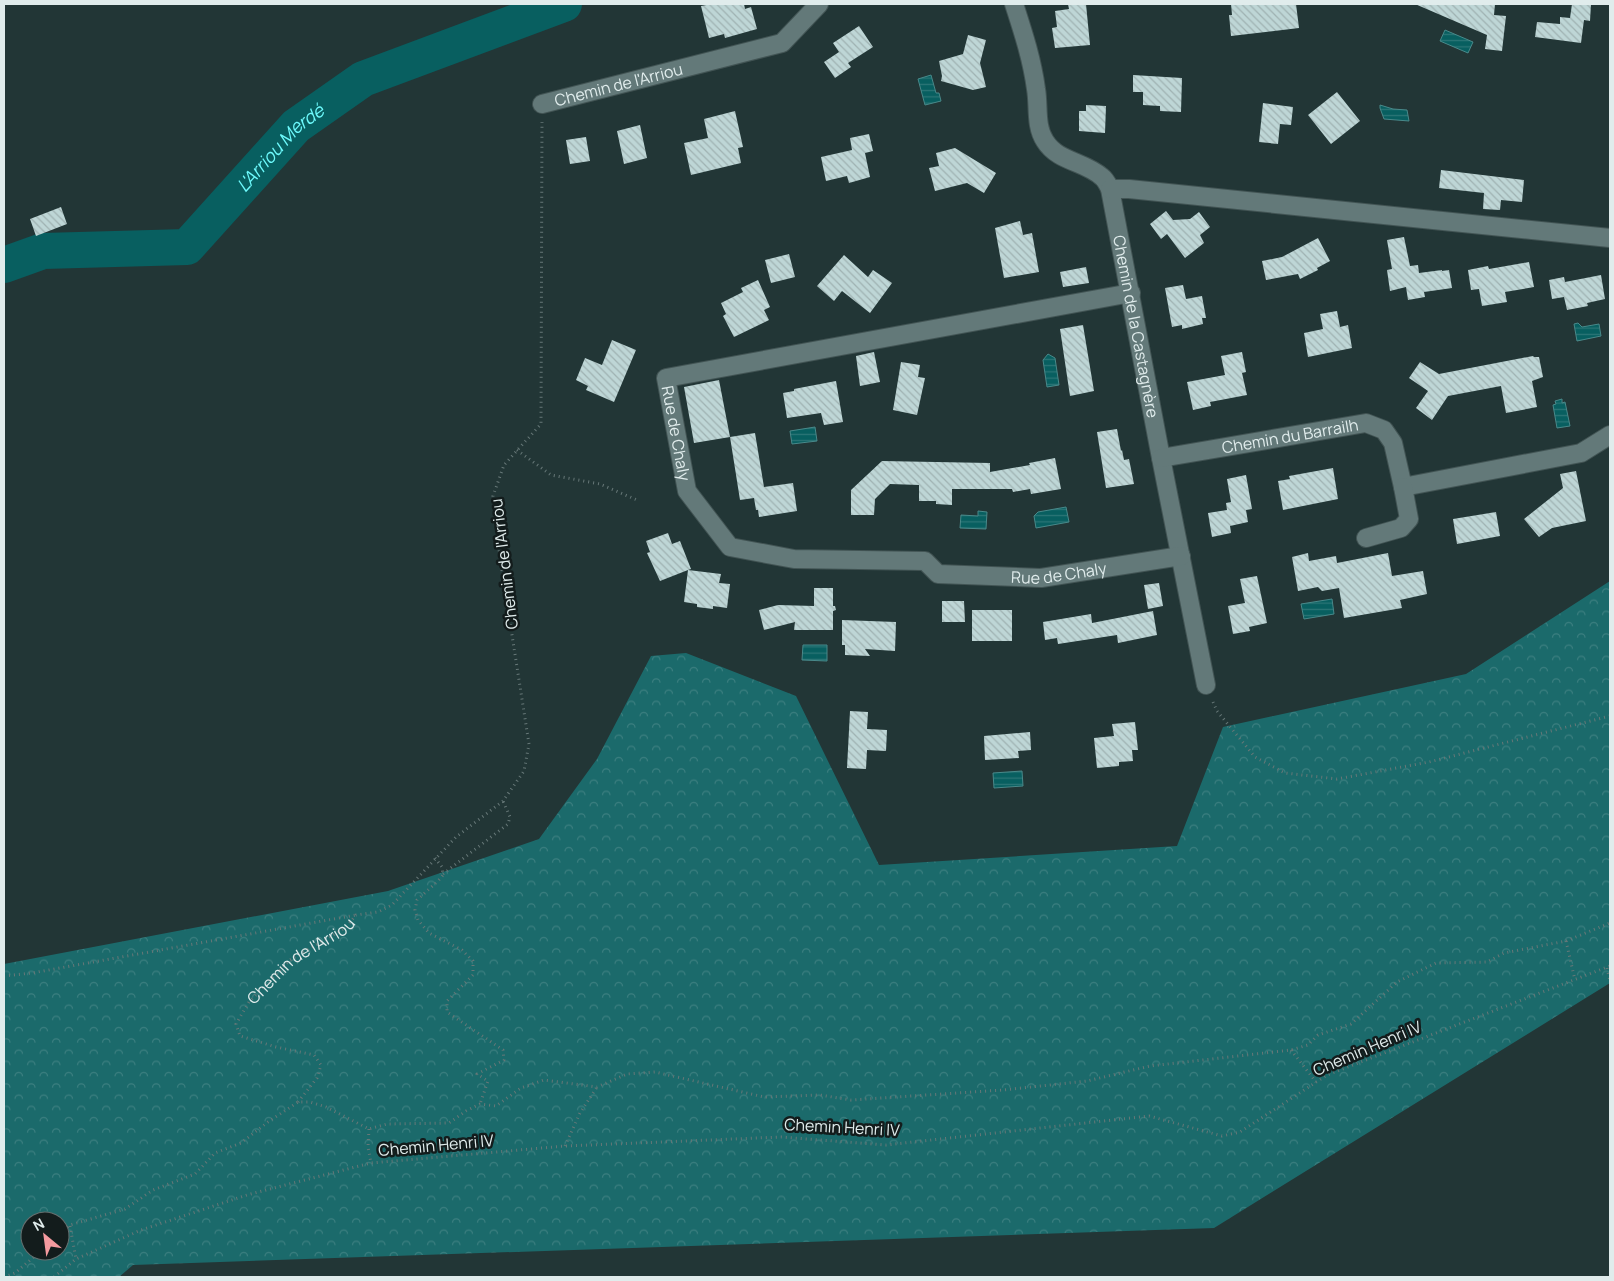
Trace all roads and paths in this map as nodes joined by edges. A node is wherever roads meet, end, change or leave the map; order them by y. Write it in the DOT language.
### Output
graph roads {
  1 [pos="819,4"];
  2 [pos="1014,4"];
  3 [pos="542,104"];
  4 [pos="1110,189"];
  5 [pos="1610,238"];
  6 [pos="1131,293"];
  7 [pos="1610,435"];
  8 [pos="517,450"];
  9 [pos="1161,458"];
  10 [pos="1403,487"];
  11 [pos="637,500"];
  12 [pos="1366,538"];
  13 [pos="1181,556"];
  14 [pos="1206,685"];
  15 [pos="1610,716"];
  16 [pos="503,801"];
  17 [pos="435,858"];
  18 [pos="443,874"];
  19 [pos="356,915"];
  20 [pos="1610,923"];
  21 [pos="1566,940"];
  22 [pos="1609,967"];
  23 [pos="4,976"];
  24 [pos="1576,980"];
  25 [pos="1610,981"];
  26 [pos="1291,1050"];
  27 [pos="1316,1082"];
  28 [pos="597,1087"];
  29 [pos="298,1102"];
  30 [pos="480,1104"];
  31 [pos="369,1130"];
  32 [pos="565,1146"];
  33 [pos="371,1164"];
  34 [pos="70,1225"];
  35 [pos="76,1259"];
  36 [pos="29,1261"];
  37 [pos="15,1273"];
  38 [pos="4,1277"];
  39 [pos="17,1277"];
  40 [pos="54,1277"];
  1 -- 3 [label="street, Chemin de l'Arriou"];
  2 -- 4 [label="street"];
  3 -- 8 [label="path, Chemin de l'Arriou"];
  4 -- 5 [label="street"];
  4 -- 6 [label="street, Chemin de la Castagnère"];
  6 -- 9 [label="street, Chemin de la Castagnère"];
  6 -- 13 [label="street, Rue de Chaly"];
  7 -- 10 [label="street"];
  8 -- 11 [label="path"];
  8 -- 16 [label="path, Chemin de l'Arriou"];
  9 -- 10 [label="street, Chemin du Barrailh"];
  9 -- 13 [label="street, Chemin de la Castagnère"];
  10 -- 12 [label="street, Chemin du Barrailh"];
  13 -- 14 [label="street, Chemin de la Castagnère"];
  14 -- 15 [label="path"];
  16 -- 17 [label="path, Chemin de l'Arriou"];
  16 -- 18 [label="path"];
  17 -- 18 [label="path"];
  17 -- 19 [label="path, Chemin de l'Arriou"];
  18 -- 30 [label="path"];
  19 -- 23 [label="path"];
  19 -- 29 [label="path, Chemin de l'Arriou"];
  20 -- 21 [label="path"];
  21 -- 24 [label="path"];
  21 -- 26 [label="path"];
  22 -- 24 [label="path, Chemin Henri IV"];
  22 -- 25 [label="path"];
  24 -- 27 [label="path, Chemin Henri IV"];
  26 -- 27 [label="path"];
  26 -- 28 [label="path"];
  27 -- 32 [label="path, Chemin Henri IV"];
  28 -- 30 [label="path"];
  28 -- 32 [label="path"];
  29 -- 31 [label="path"];
  29 -- 34 [label="path"];
  30 -- 31 [label="path"];
  31 -- 33 [label="path"];
  32 -- 33 [label="path, Chemin Henri IV"];
  33 -- 35 [label="path, Chemin Henri IV"];
  34 -- 35 [label="path"];
  35 -- 40 [label="path, Chemin Henri IV"];
  36 -- 37 [label="path"];
  37 -- 38 [label="path"];
  37 -- 39 [label="path"];
}
